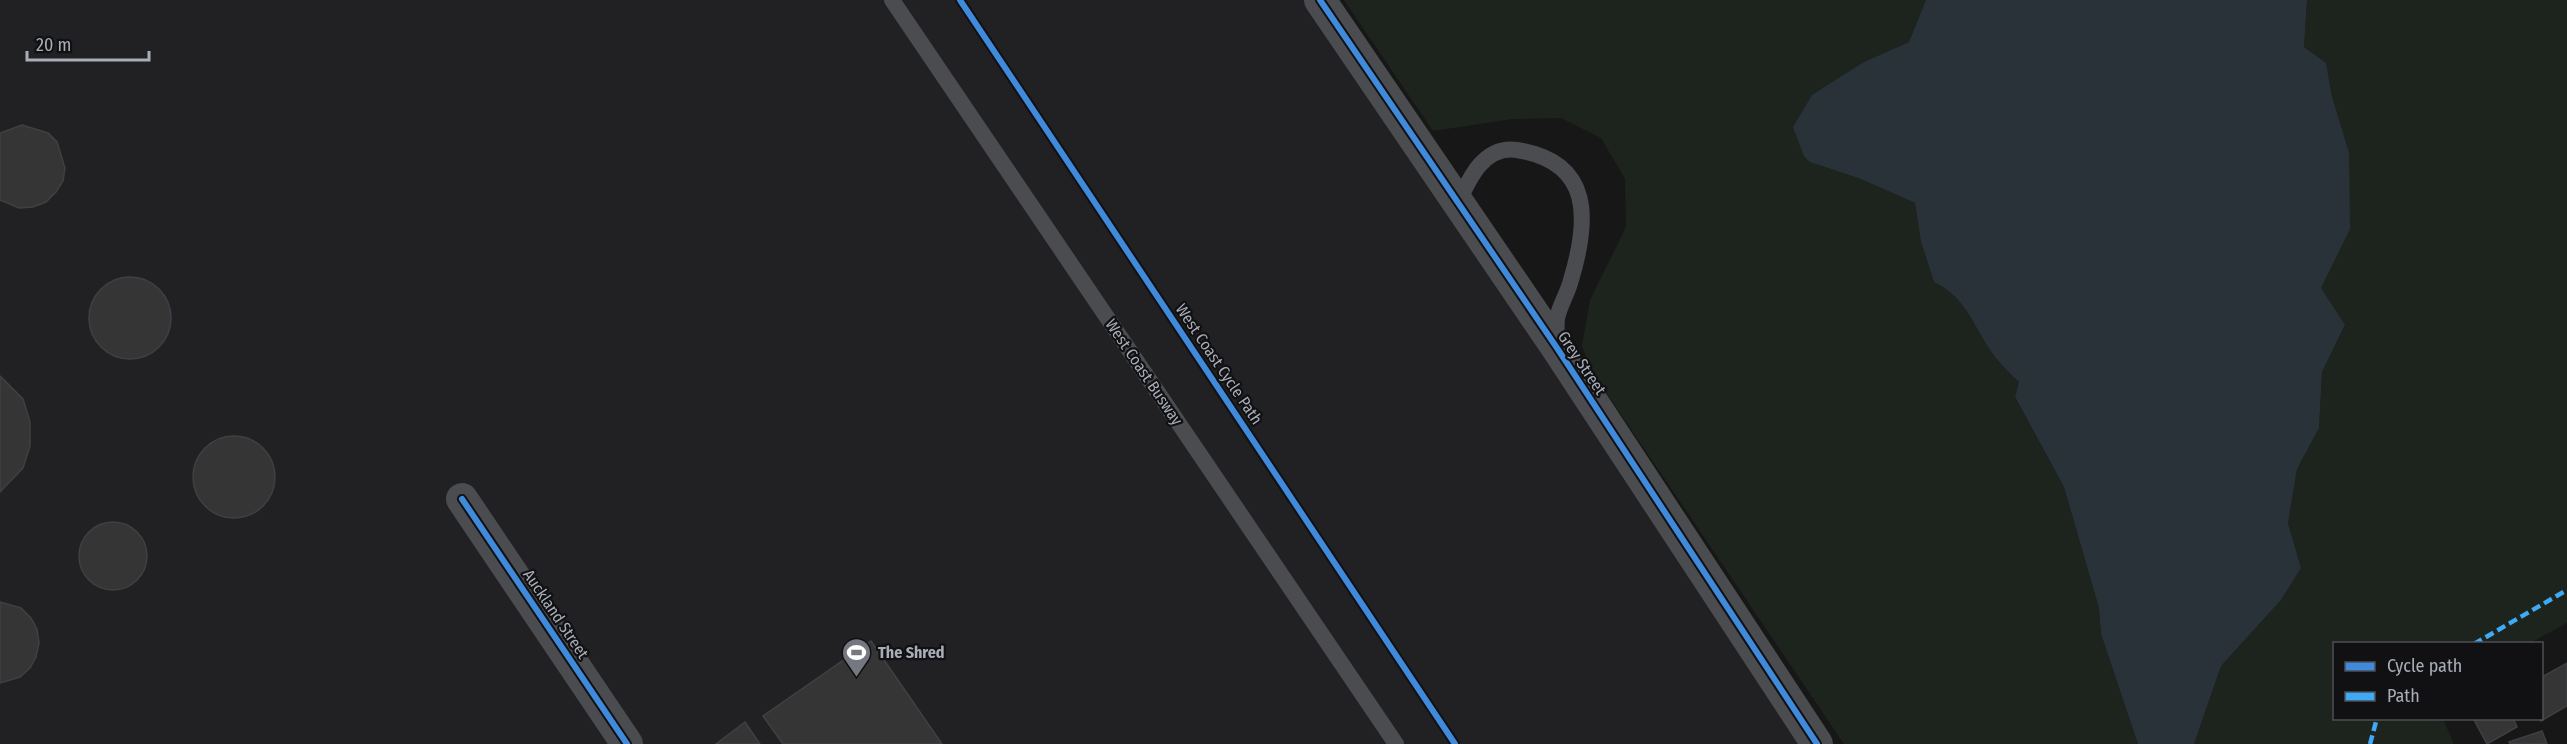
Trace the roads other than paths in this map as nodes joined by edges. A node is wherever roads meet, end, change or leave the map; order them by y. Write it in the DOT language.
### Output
graph roads {
  1 [pos="892,0"];
  2 [pos="1320,0"];
  3 [pos="1458,203"];
  4 [pos="1557,348"];
  5 [pos="462,499"];
  6 [pos="627,744"];
  7 [pos="1396,744"];
  8 [pos="1818,744"];
  1 -- 7 [label="lane, West Coast Busway"];
  2 -- 3 [label="street, Grey Street"];
  3 -- 4 [label="street, Grey Street"];
  3 -- 4 [label="lane"];
  4 -- 8 [label="street, Grey Street"];
  5 -- 6 [label="street, Auckland Street"];
}
